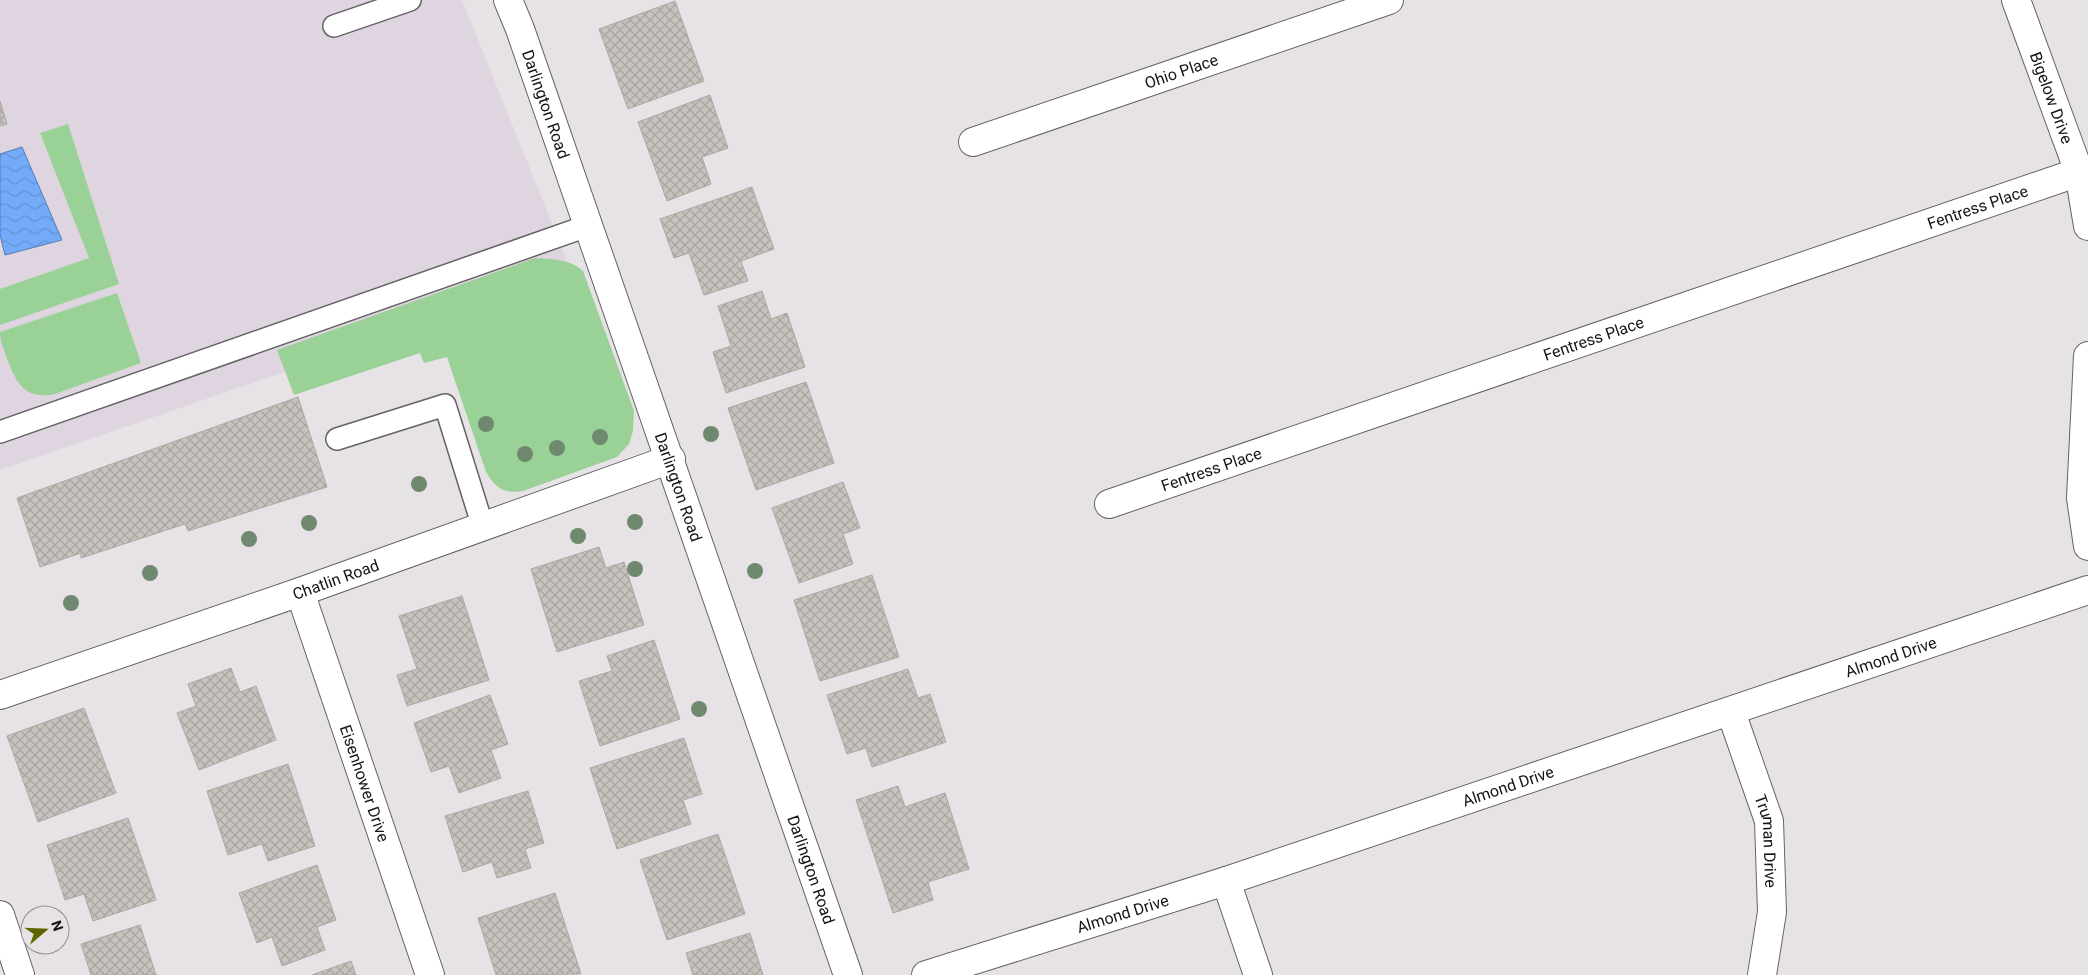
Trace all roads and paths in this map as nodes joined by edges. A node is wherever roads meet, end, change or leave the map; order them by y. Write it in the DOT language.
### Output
graph roads {
  1 [pos="410,0"];
  2 [pos="508,0"];
  3 [pos="1389,0"];
  4 [pos="2016,0"];
  5 [pos="334,26"];
  6 [pos="973,142"];
  7 [pos="2079,172"];
  8 [pos="590,225"];
  9 [pos="2088,226"];
  10 [pos="2088,356"];
  11 [pos="0,432"];
  12 [pos="337,438"];
  13 [pos="670,459"];
  14 [pos="1109,504"];
  15 [pos="483,527"];
  16 [pos="2088,546"];
  17 [pos="2088,590"];
  18 [pos="300,592"];
  19 [pos="0,695"];
  20 [pos="1731,712"];
  21 [pos="1226,881"];
  22 [pos="0,915"];
  23 [pos="20,975"];
  24 [pos="430,975"];
  25 [pos="848,975"];
  26 [pos="926,975"];
  27 [pos="1258,975"];
  28 [pos="1762,975"];
  1 -- 5 [label="lane"];
  2 -- 8 [label="street, Darlington Road"];
  3 -- 6 [label="street, Ohio Place"];
  4 -- 7 [label="street, Bigelow Drive"];
  7 -- 9 [label="street, Bigelow Drive"];
  7 -- 14 [label="street, Fentress Place"];
  8 -- 11 [label="lane"];
  8 -- 13 [label="street, Darlington Road"];
  10 -- 16 [label="street"];
  12 -- 15 [label="lane"];
  13 -- 15 [label="street, Chatlin Road"];
  13 -- 25 [label="street, Darlington Road"];
  15 -- 18 [label="street, Chatlin Road"];
  17 -- 20 [label="street, Almond Drive"];
  18 -- 19 [label="street, Chatlin Road"];
  18 -- 24 [label="street, Eisenhower Drive"];
  20 -- 21 [label="street, Almond Drive"];
  20 -- 28 [label="street, Truman Drive"];
  21 -- 26 [label="street, Almond Drive"];
  21 -- 27 [label="street"];
  22 -- 23 [label="street"];
}
